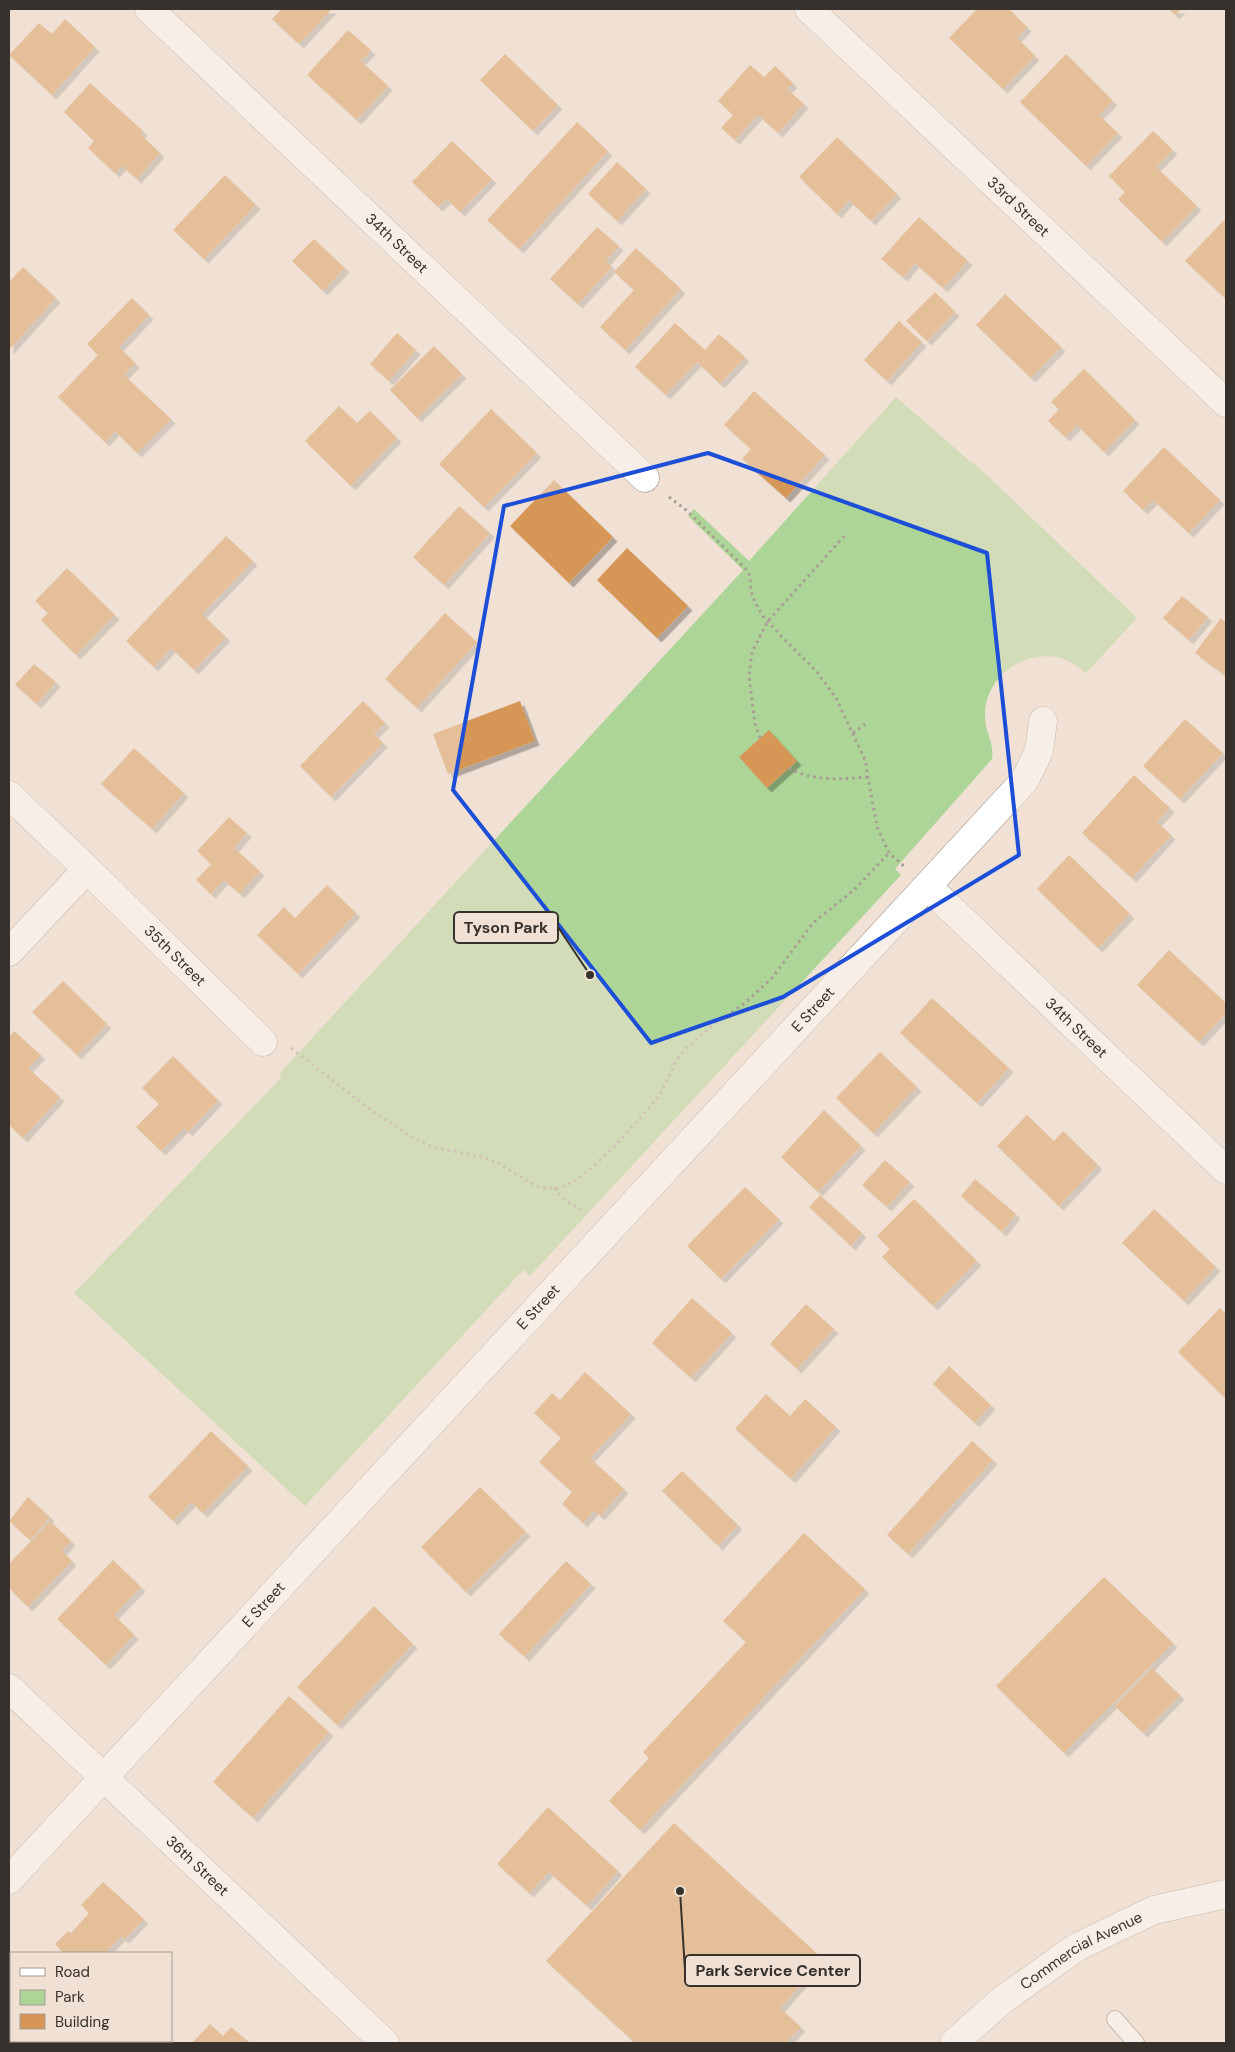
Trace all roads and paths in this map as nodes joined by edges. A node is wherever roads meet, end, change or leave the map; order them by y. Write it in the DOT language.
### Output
graph roads {
  1 [pos="149,9"];
  2 [pos="809,9"];
  3 [pos="1226,403"];
  4 [pos="645,478"];
  5 [pos="846,534"];
  6 [pos="768,621"];
  7 [pos="1043,721"];
  8 [pos="865,724"];
  9 [pos="853,733"];
  10 [pos="760,738"];
  11 [pos="789,768"];
  12 [pos="869,777"];
  13 [pos="9,795"];
  14 [pos="889,852"];
  15 [pos="87,869"];
  16 [pos="927,886"];
  17 [pos="9,952"];
  18 [pos="274,1043"];
  19 [pos="1226,1170"];
  20 [pos="555,1188"];
  21 [pos="609,1231"];
  22 [pos="9,1688"];
  23 [pos="104,1777"];
  24 [pos="9,1880"];
  25 [pos="1226,1894"];
  26 [pos="1115,2019"];
  27 [pos="385,2043"];
  28 [pos="954,2043"];
  29 [pos="1136,2043"];
  1 -- 4 [label="street, 34th Street"];
  2 -- 3 [label="street, 33rd Street"];
  4 -- 6 [label="path"];
  5 -- 6 [label="path"];
  6 -- 9 [label="path"];
  6 -- 10 [label="path"];
  7 -- 16 [label="street, E Street"];
  8 -- 9 [label="path"];
  9 -- 12 [label="path"];
  11 -- 12 [label="path"];
  12 -- 14 [label="path"];
  13 -- 15 [label="street, 35th Street"];
  14 -- 16 [label="path"];
  14 -- 20 [label="path"];
  15 -- 17 [label="street"];
  15 -- 18 [label="street, 35th Street"];
  16 -- 19 [label="street, 34th Street"];
  16 -- 21 [label="street, E Street"];
  18 -- 20 [label="path"];
  20 -- 21 [label="path"];
  21 -- 23 [label="street, E Street"];
  22 -- 23 [label="street, 36th Street"];
  23 -- 24 [label="street, E Street"];
  23 -- 27 [label="street, 36th Street"];
  25 -- 28 [label="street, Commercial Avenue"];
  26 -- 29 [label="lane"];
}
